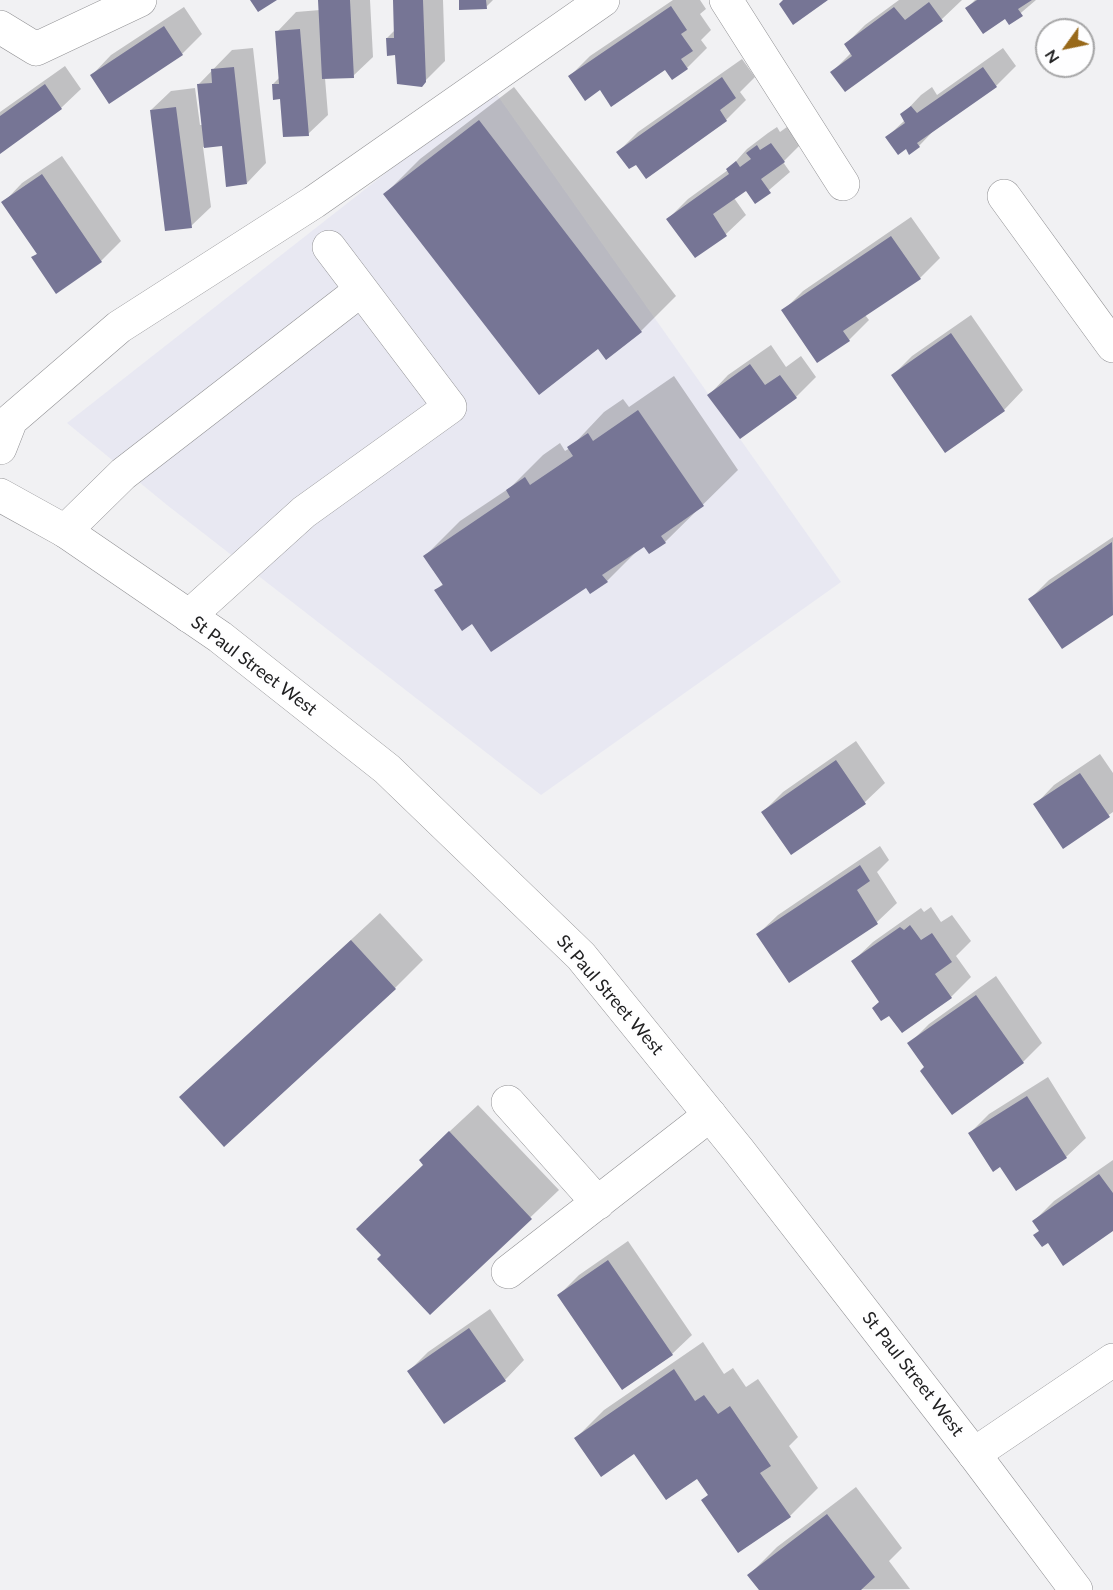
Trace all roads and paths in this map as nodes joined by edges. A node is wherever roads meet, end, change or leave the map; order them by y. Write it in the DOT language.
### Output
graph roads {
  1 [pos="140,0"];
  2 [pos="603,0"];
  3 [pos="726,0"];
  4 [pos="0,27"];
  5 [pos="843,184"];
  6 [pos="1004,196"];
  7 [pos="329,247"];
  8 [pos="361,290"];
  9 [pos="1113,346"];
  10 [pos="0,448"];
  11 [pos="0,495"];
  12 [pos="65,531"];
  13 [pos="189,616"];
  14 [pos="508,1102"];
  15 [pos="710,1114"];
  16 [pos="598,1203"];
  17 [pos="508,1272"];
  18 [pos="1113,1360"];
  19 [pos="974,1454"];
  20 [pos="1076,1590"];
  1 -- 4 [label="main road"];
  2 -- 10 [label="main road"];
  3 -- 5 [label="main road"];
  6 -- 9 [label="main road"];
  7 -- 8 [label="main road"];
  8 -- 12 [label="main road"];
  8 -- 13 [label="main road"];
  11 -- 12 [label="main road, St Paul Street West"];
  12 -- 13 [label="main road, St Paul Street West"];
  13 -- 15 [label="main road, St Paul Street West"];
  14 -- 16 [label="main road"];
  15 -- 16 [label="main road"];
  15 -- 19 [label="main road, St Paul Street West"];
  16 -- 17 [label="main road"];
  18 -- 19 [label="main road"];
  19 -- 20 [label="main road, St Paul Street West"];
}
